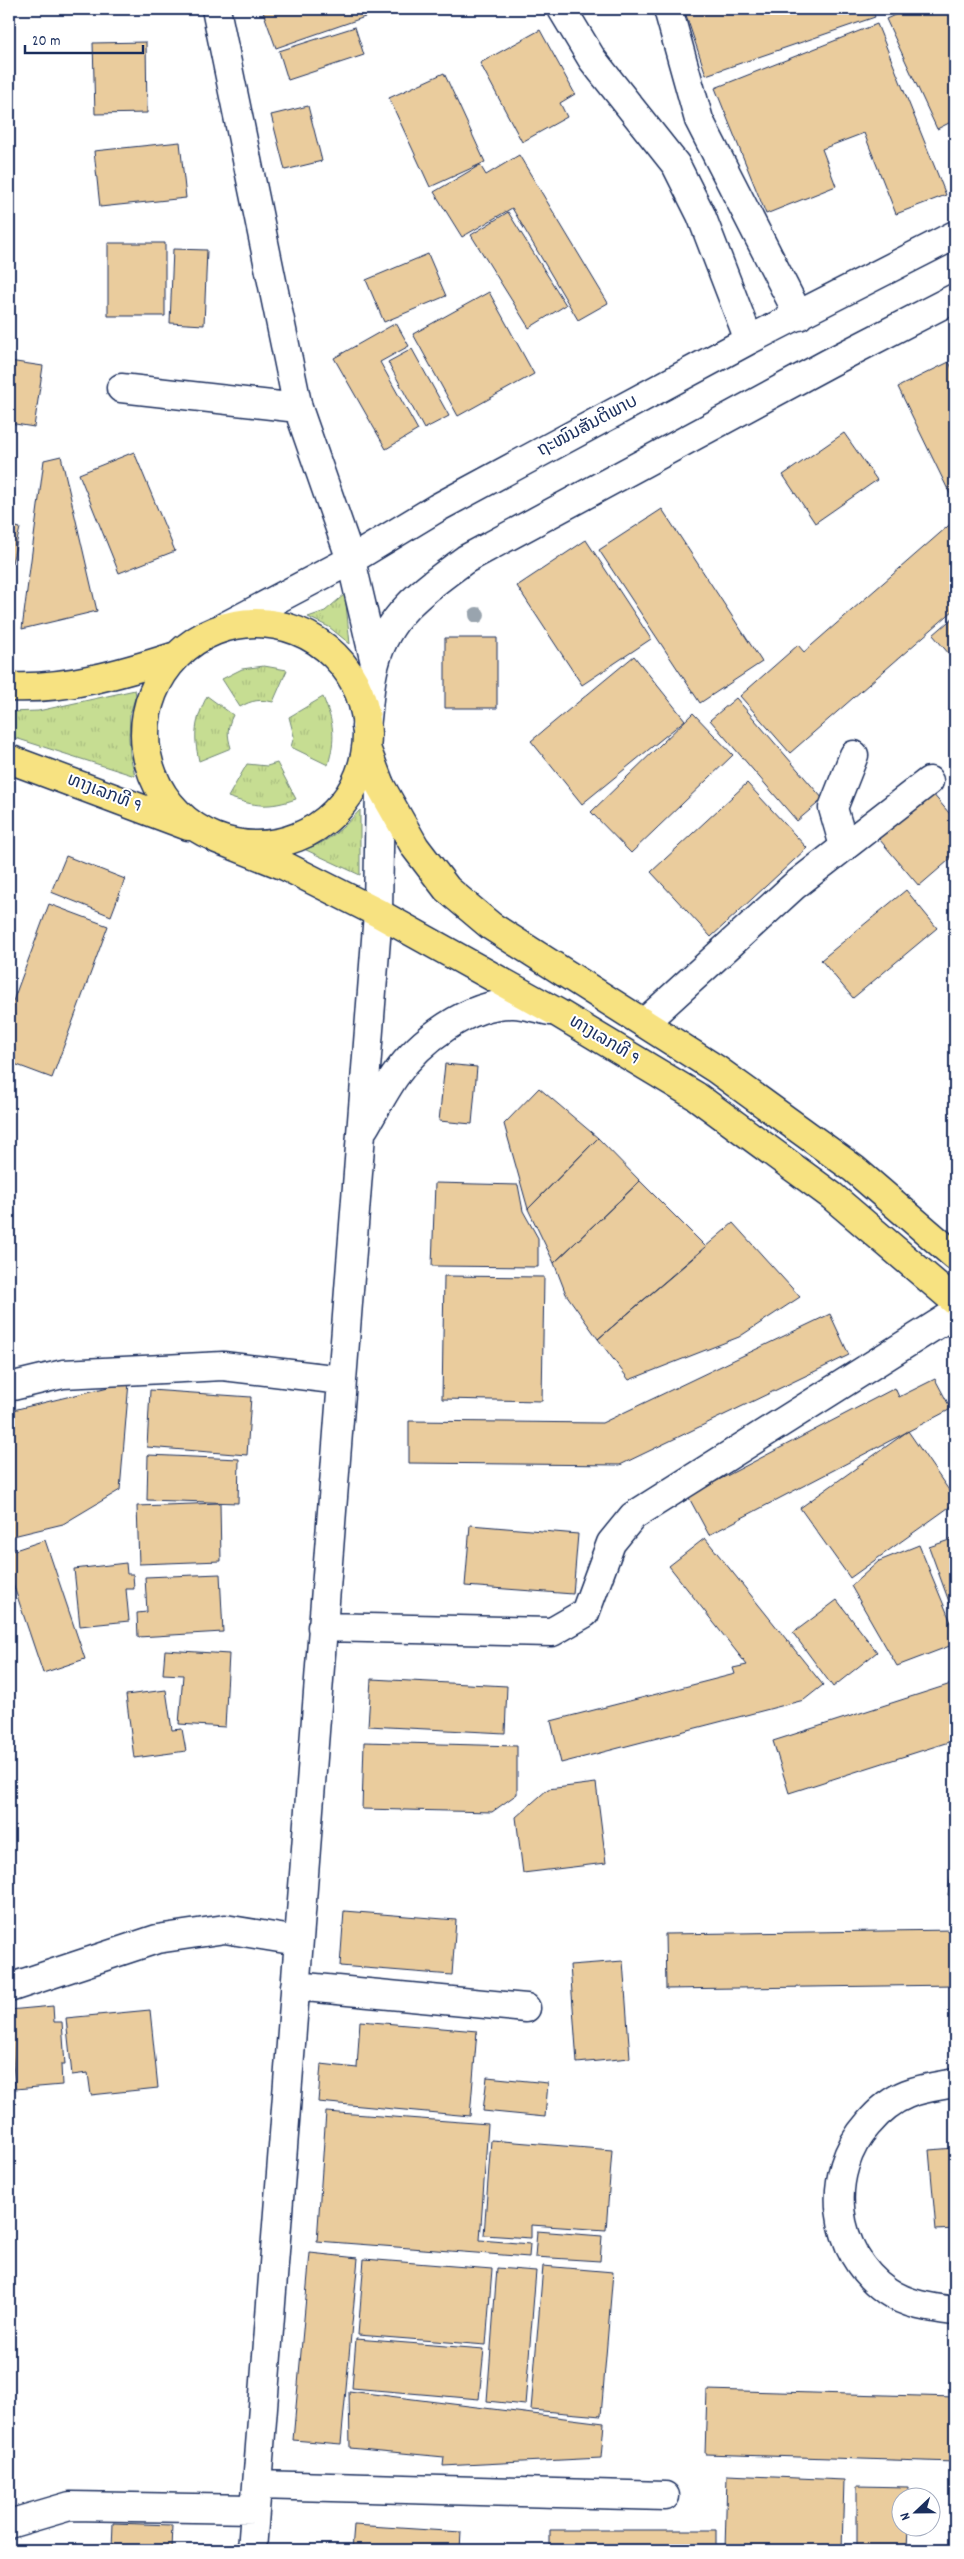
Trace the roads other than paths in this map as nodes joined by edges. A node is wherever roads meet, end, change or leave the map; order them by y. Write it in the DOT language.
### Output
graph roads {
  1 [pos="216,9"];
  2 [pos="562,9"];
  3 [pos="668,9"];
  4 [pos="955,235"];
  5 [pos="955,298"];
  6 [pos="799,316"];
  7 [pos="749,340"];
  8 [pos="121,388"];
  9 [pos="298,408"];
  10 [pos="352,560"];
  11 [pos="224,627"];
  12 [pos="176,656"];
  13 [pos="374,663"];
  14 [pos="9,687"];
  15 [pos="366,738"];
  16 [pos="854,755"];
  17 [pos="9,759"];
  18 [pos="929,780"];
  19 [pos="380,785"];
  20 [pos="207,834"];
  21 [pos="844,846"];
  22 [pos="378,913"];
  23 [pos="558,1013"];
  24 [pos="645,1022"];
  25 [pos="716,1068"];
  26 [pos="696,1096"];
  27 [pos="360,1134"];
  28 [pos="955,1256"];
  29 [pos="955,1301"];
  30 [pos="955,1313"];
  31 [pos="341,1380"];
  32 [pos="9,1387"];
  33 [pos="322,1627"];
  34 [pos="298,1941"];
  35 [pos="295,1986"];
  36 [pos="9,1988"];
  37 [pos="526,2008"];
  38 [pos="955,2083"];
  39 [pos="955,2311"];
  40 [pos="665,2496"];
  41 [pos="256,2497"];
  42 [pos="9,2524"];
  43 [pos="252,2550"];
  1 -- 9 [label="street"];
  2 -- 7 [label="street"];
  3 -- 6 [label="street"];
  4 -- 6 [label="street, ຖະໜົນສັນຕິພາບ"];
  5 -- 13 [label="street"];
  6 -- 7 [label="street, ຖະໜົນສັນຕິພາບ"];
  7 -- 10 [label="street, ຖະໜົນສັນຕິພາບ"];
  8 -- 9 [label="street"];
  9 -- 10 [label="street"];
  10 -- 11 [label="street, ຖະໜົນສັນຕິພາບ"];
  10 -- 13 [label="street"];
  11 -- 12 [label="main road, ທາງເລກທີ 9"];
  11 -- 15 [label="main road, ທາງເລກທີ 9"];
  12 -- 14 [label="main road, ທາງເລກທີ 9"];
  12 -- 20 [label="main road, ທາງເລກທີ 9"];
  13 -- 15 [label="street"];
  15 -- 19 [label="main road, ທາງເລກທີ 9"];
  15 -- 20 [label="main road, ທາງເລກທີ 9"];
  16 -- 21 [label="street"];
  17 -- 20 [label="main road, ທາງເລກທີ 9"];
  18 -- 21 [label="street"];
  19 -- 22 [label="street"];
  19 -- 24 [label="main road, ທາງເລກທີ 9"];
  20 -- 22 [label="main road, ທາງເລກທີ 9"];
  21 -- 24 [label="street"];
  22 -- 23 [label="main road, ທາງເລກທີ 9"];
  22 -- 27 [label="street"];
  23 -- 26 [label="main road, ທາງເລກທີ 9"];
  23 -- 27 [label="street"];
  24 -- 25 [label="main road, ທາງເລກທີ 9"];
  25 -- 26 [label="main road"];
  25 -- 28 [label="main road, ທາງເລກທີ 9"];
  26 -- 29 [label="main road, ທາງເລກທີ 9"];
  27 -- 31 [label="street"];
  30 -- 33 [label="street"];
  31 -- 32 [label="street"];
  31 -- 33 [label="street"];
  33 -- 34 [label="street"];
  34 -- 35 [label="street"];
  34 -- 36 [label="street"];
  35 -- 37 [label="street"];
  35 -- 41 [label="street"];
  38 -- 39 [label="street"];
  40 -- 41 [label="street"];
  41 -- 42 [label="street"];
  41 -- 43 [label="street"];
}
